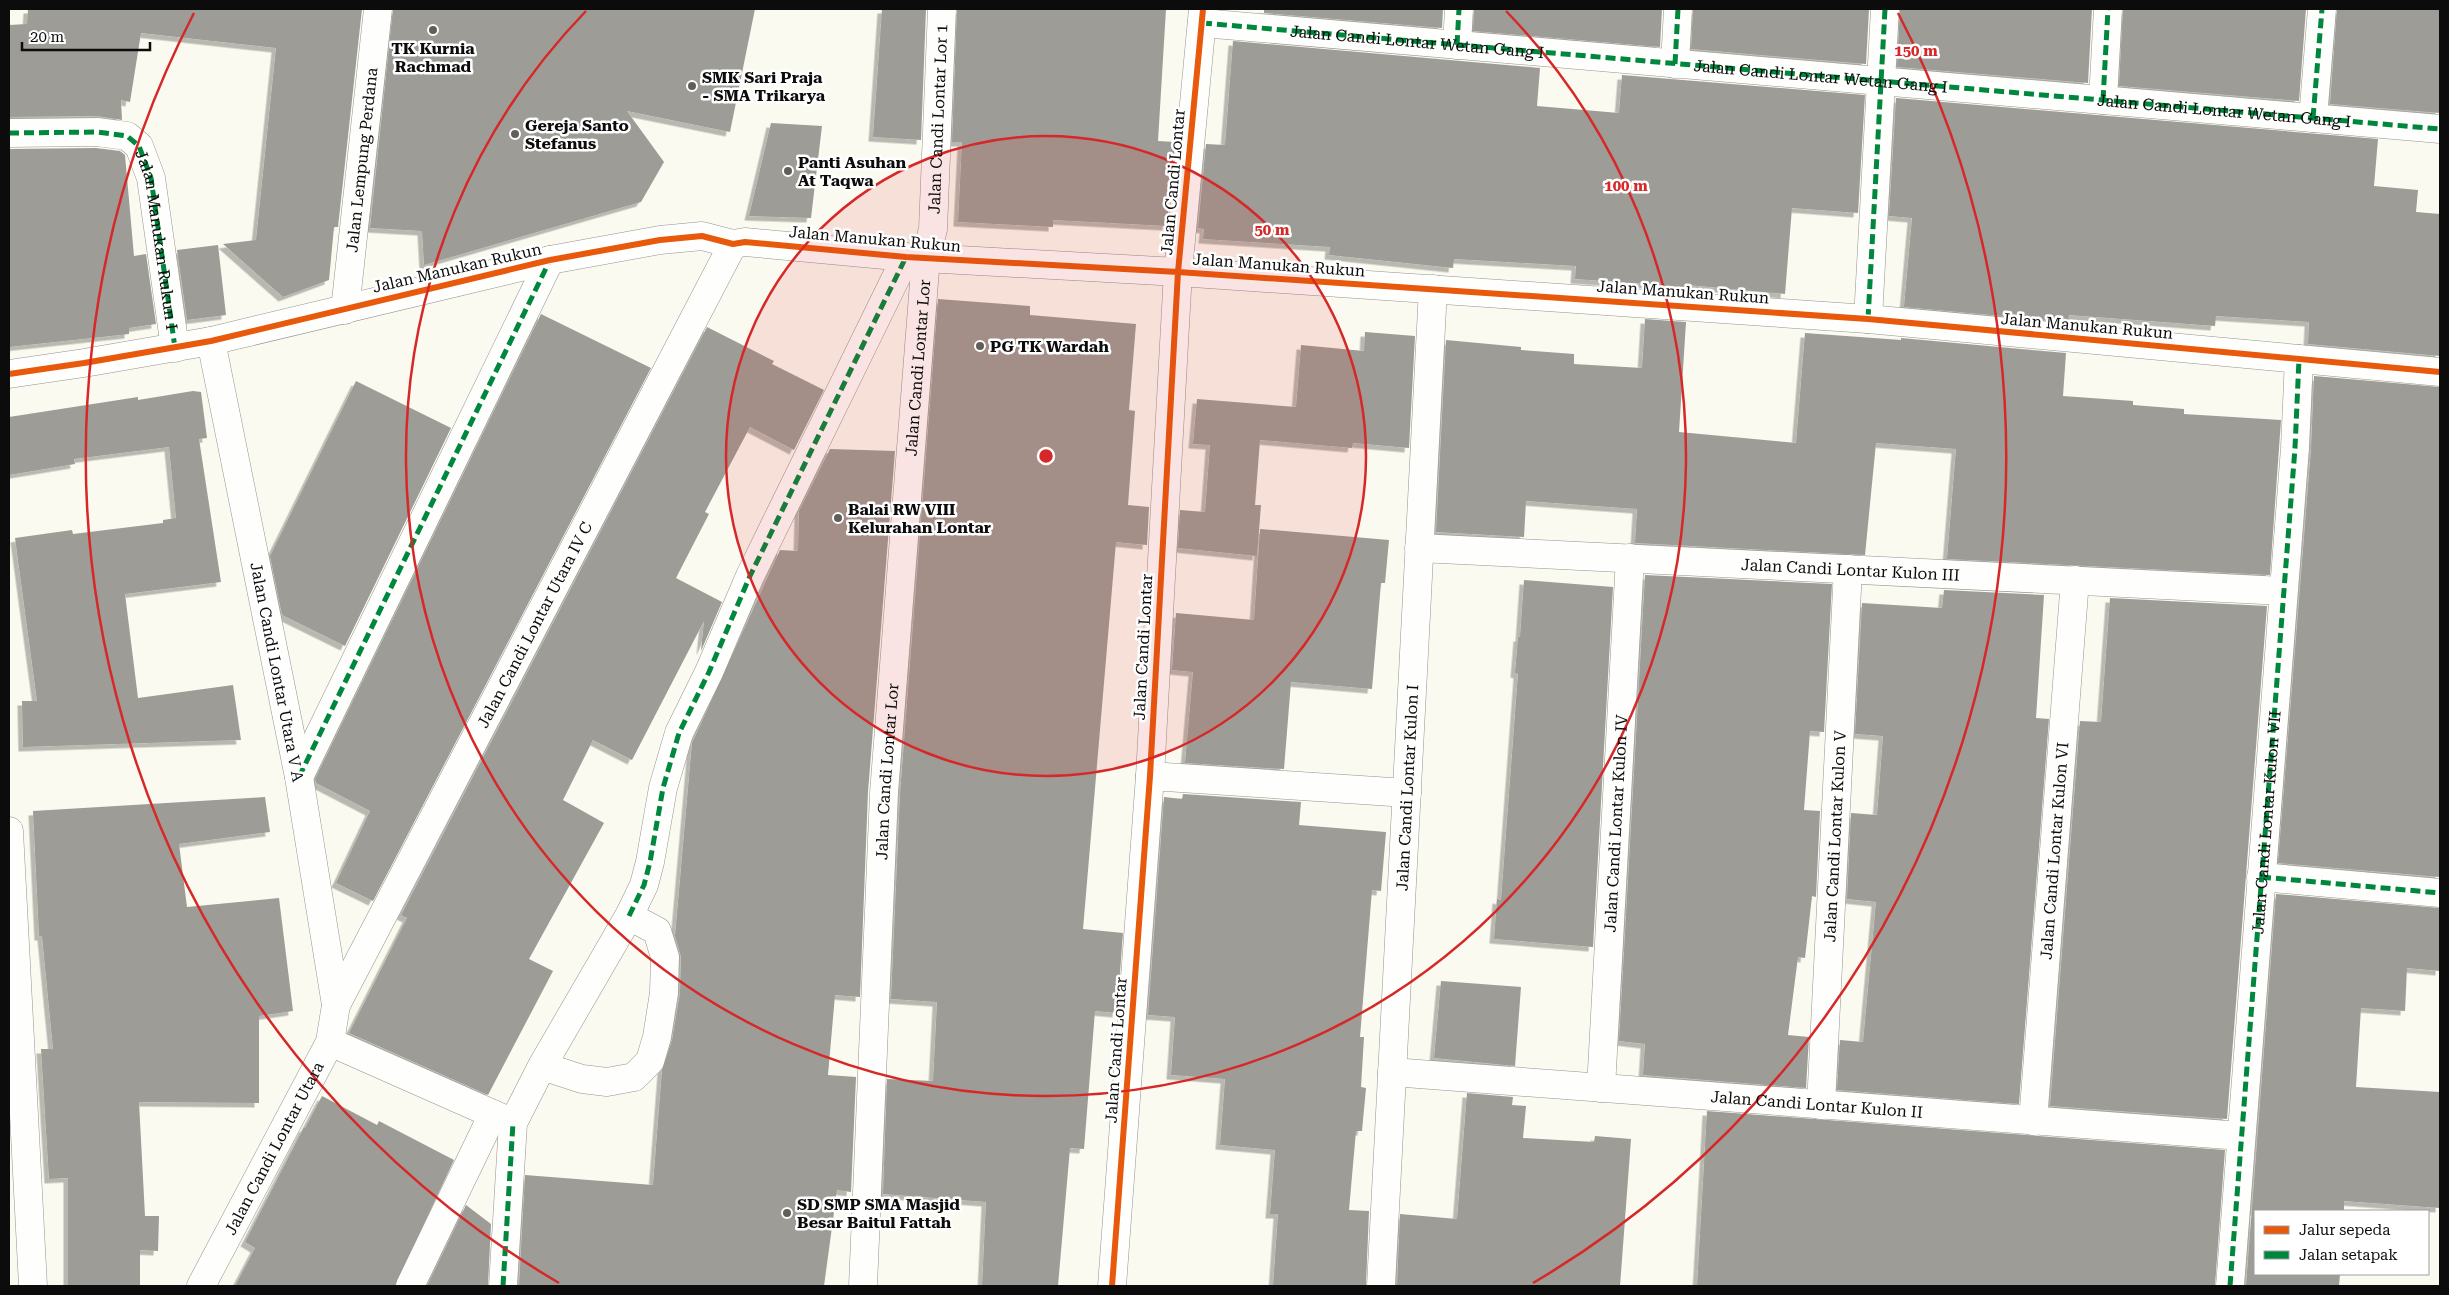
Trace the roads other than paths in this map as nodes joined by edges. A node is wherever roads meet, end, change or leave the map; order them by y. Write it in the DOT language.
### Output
graph roads {
  1 [pos="378,9"];
  2 [pos="942,9"];
  3 [pos="1459,9"];
  4 [pos="1678,9"];
  5 [pos="1885,9"];
  6 [pos="2108,9"];
  7 [pos="2322,9"];
  8 [pos="1202,16"];
  9 [pos="1457,45"];
  10 [pos="1675,64"];
  11 [pos="1879,81"];
  12 [pos="2103,100"];
  13 [pos="2313,118"];
  14 [pos="2440,129"];
  15 [pos="9,133"];
  16 [pos="733,244"];
  17 [pos="916,257"];
  18 [pos="550,260"];
  19 [pos="1178,272"];
  20 [pos="1433,289"];
  21 [pos="345,310"];
  22 [pos="1868,319"];
  23 [pos="211,341"];
  24 [pos="175,348"];
  25 [pos="2299,359"];
  26 [pos="2440,372"];
  27 [pos="9,374"];
  28 [pos="1420,548"];
  29 [pos="1630,558"];
  30 [pos="1848,569"];
  31 [pos="2075,580"];
  32 [pos="2283,591"];
  33 [pos="1150,776"];
  34 [pos="299,777"];
  35 [pos="1407,793"];
  36 [pos="9,831"];
  37 [pos="2261,877"];
  38 [pos="2440,893"];
  39 [pos="629,916"];
  40 [pos="14,1005"];
  41 [pos="336,1005"];
  42 [pos="330,1042"];
  43 [pos="542,1066"];
  44 [pos="1392,1072"];
  45 [pos="1601,1088"];
  46 [pos="1821,1105"];
  47 [pos="503,1119"];
  48 [pos="2033,1121"];
  49 [pos="2241,1136"];
  50 [pos="24,1272"];
  51 [pos="201,1286"];
  52 [pos="410,1286"];
  53 [pos="503,1286"];
  54 [pos="862,1286"];
  55 [pos="1112,1286"];
  56 [pos="1381,1286"];
  57 [pos="2230,1286"];
  1 -- 21 [label="street, Jalan Lempung Perdana"];
  2 -- 17 [label="street, Jalan Candi Lontar Lor 1"];
  3 -- 9 [label="street"];
  4 -- 10 [label="street"];
  5 -- 11 [label="street"];
  6 -- 12 [label="street"];
  7 -- 13 [label="street"];
  8 -- 9 [label="street, Jalan Candi Lontar Wetan Gang I"];
  8 -- 19 [label="street, Jalan Candi Lontar"];
  9 -- 10 [label="street, Jalan Candi Lontar Wetan Gang I"];
  10 -- 11 [label="street, Jalan Candi Lontar Wetan Gang I"];
  11 -- 12 [label="street, Jalan Candi Lontar Wetan Gang I"];
  11 -- 22 [label="street"];
  12 -- 13 [label="street, Jalan Candi Lontar Wetan Gang I"];
  13 -- 14 [label="street, Jalan Candi Lontar Wetan Gang I"];
  15 -- 24 [label="street, Jalan Manukan Rukun I"];
  16 -- 17 [label="street, Jalan Manukan Rukun"];
  16 -- 18 [label="street, Jalan Manukan Rukun"];
  16 -- 41 [label="street, Jalan Candi Lontar Utara IV C"];
  17 -- 19 [label="street, Jalan Manukan Rukun"];
  17 -- 39 [label="street"];
  17 -- 54 [label="street, Jalan Candi Lontar Lor"];
  18 -- 21 [label="street, Jalan Manukan Rukun"];
  18 -- 34 [label="street"];
  19 -- 20 [label="street, Jalan Manukan Rukun"];
  19 -- 33 [label="street, Jalan Candi Lontar"];
  20 -- 22 [label="street, Jalan Manukan Rukun"];
  20 -- 28 [label="street, Jalan Candi Lontar Kulon I"];
  21 -- 23 [label="street, Jalan Manukan Rukun"];
  22 -- 25 [label="street, Jalan Manukan Rukun"];
  23 -- 24 [label="street, Jalan Manukan Rukun"];
  23 -- 34 [label="street, Jalan Candi Lontar Utara V A"];
  24 -- 27 [label="street, Jalan Manukan Rukun"];
  25 -- 26 [label="street, Jalan Manukan Rukun"];
  25 -- 32 [label="street, Jalan Candi Lontar Kulon VII"];
  28 -- 29 [label="street, Jalan Candi Lontar Kulon III"];
  28 -- 35 [label="street, Jalan Candi Lontar Kulon I"];
  29 -- 30 [label="street, Jalan Candi Lontar Kulon III"];
  29 -- 45 [label="street, Jalan Candi Lontar Kulon IV"];
  30 -- 31 [label="street, Jalan Candi Lontar Kulon III"];
  30 -- 46 [label="street, Jalan Candi Lontar Kulon V"];
  31 -- 32 [label="street, Jalan Candi Lontar Kulon III"];
  31 -- 48 [label="street, Jalan Candi Lontar Kulon VI"];
  32 -- 37 [label="street, Jalan Candi Lontar Kulon VII"];
  33 -- 35 [label="street"];
  33 -- 55 [label="street, Jalan Candi Lontar"];
  34 -- 41 [label="street, Jalan Candi Lontar Utara V A"];
  35 -- 44 [label="street, Jalan Candi Lontar Kulon I"];
  36 -- 40 [label="street"];
  37 -- 38 [label="street"];
  37 -- 49 [label="street, Jalan Candi Lontar Kulon VII"];
  39 -- 43 [label="street"];
  39 -- 43 [label="street"];
  40 -- 50 [label="street"];
  41 -- 42 [label="street, Jalan Candi Lontar Utara"];
  42 -- 47 [label="street"];
  42 -- 51 [label="street, Jalan Candi Lontar Utara"];
  43 -- 47 [label="street"];
  44 -- 45 [label="street, Jalan Candi Lontar Kulon II"];
  44 -- 56 [label="street, Jalan Candi Lontar Kulon I"];
  45 -- 46 [label="street, Jalan Candi Lontar Kulon II"];
  46 -- 48 [label="street, Jalan Candi Lontar Kulon II"];
  47 -- 52 [label="street"];
  47 -- 53 [label="street"];
  48 -- 49 [label="street, Jalan Candi Lontar Kulon II"];
  49 -- 57 [label="street, Jalan Candi Lontar Kulon VII"];
}
